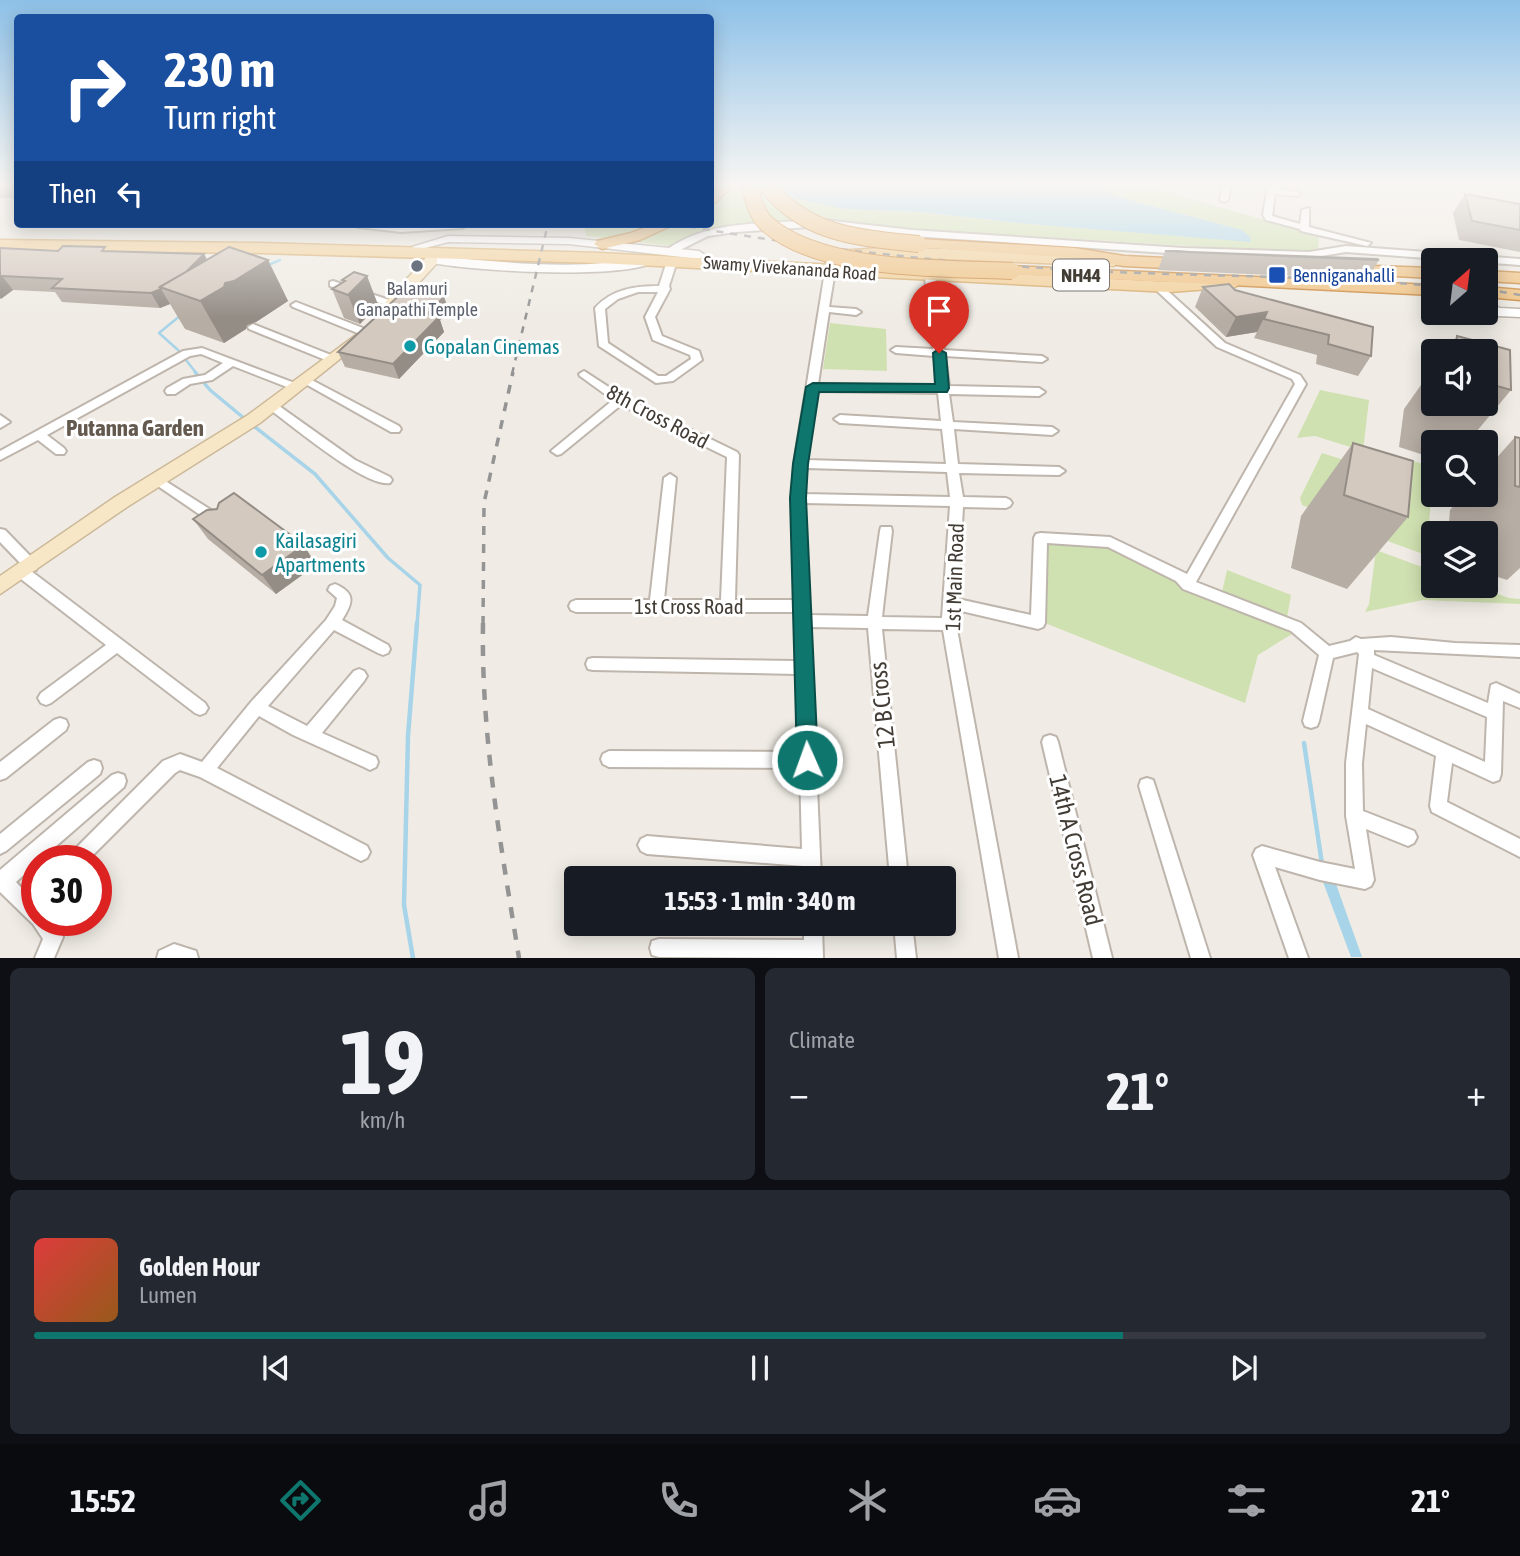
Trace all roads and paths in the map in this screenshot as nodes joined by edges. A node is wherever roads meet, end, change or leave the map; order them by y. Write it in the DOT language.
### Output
graph roads {
  1 [pos="458,229"];
  2 [pos="656,229"];
  3 [pos="740,229"];
  4 [pos="775,229"];
  5 [pos="831,229"];
  6 [pos="874,229"];
  7 [pos="1304,229"];
  8 [pos="1322,234"];
  9 [pos="0,235"];
  10 [pos="448,239"];
  11 [pos="602,244"];
  12 [pos="0,245"];
  13 [pos="1398,251"];
  14 [pos="427,253"];
  15 [pos="1316,254"];
  16 [pos="699,255"];
  17 [pos="670,256"];
  18 [pos="1124,261"];
  19 [pos="832,263"];
  20 [pos="1520,265"];
  21 [pos="1498,266"];
  22 [pos="1290,268"];
  23 [pos="1421,273"];
  24 [pos="930,276"];
  25 [pos="1498,277"];
  26 [pos="1520,278"];
  27 [pos="1154,282"];
  28 [pos="333,285"];
  29 [pos="1520,288"];
  30 [pos="665,289"];
  31 [pos="1421,289"];
  32 [pos="1498,294"];
  33 [pos="1520,295"];
  34 [pos="1498,296"];
  35 [pos="296,305"];
  36 [pos="824,309"];
  37 [pos="856,312"];
  38 [pos="1498,312"];
  39 [pos="1520,313"];
  40 [pos="378,318"];
  41 [pos="253,327"];
  42 [pos="895,351"];
  43 [pos="939,353"];
  44 [pos="332,359"];
  45 [pos="1042,359"];
  46 [pos="232,362"];
  47 [pos="584,374"];
  48 [pos="301,383"];
  49 [pos="813,387"];
  50 [pos="942,388"];
  51 [pos="171,391"];
  52 [pos="1039,392"];
  53 [pos="620,400"];
  54 [pos="272,405"];
  55 [pos="840,419"];
  56 [pos="947,426"];
  57 [pos="395,429"];
  58 [pos="1052,431"];
  59 [pos="39,435"];
  60 [pos="557,451"];
  61 [pos="60,452"];
  62 [pos="733,456"];
  63 [pos="0,457"];
  64 [pos="800,464"];
  65 [pos="951,467"];
  66 [pos="1059,471"];
  67 [pos="670,478"];
  68 [pos="386,480"];
  69 [pos="159,481"];
  70 [pos="798,498"];
  71 [pos="957,503"];
  72 [pos="1006,503"];
  73 [pos="224,524"];
  74 [pos="886,531"];
  75 [pos="0,534"];
  76 [pos="27,569"];
  77 [pos="1188,585"];
  78 [pos="0,586"];
  79 [pos="335,590"];
  80 [pos="952,603"];
  81 [pos="576,606"];
  82 [pos="656,606"];
  83 [pos="728,606"];
  84 [pos="802,613"];
  85 [pos="874,621"];
  86 [pos="1038,623"];
  87 [pos="331,624"];
  88 [pos="949,624"];
  89 [pos="1356,643"];
  90 [pos="117,645"];
  91 [pos="383,649"];
  92 [pos="1520,651"];
  93 [pos="1327,653"];
  94 [pos="1367,659"];
  95 [pos="593,664"];
  96 [pos="804,668"];
  97 [pos="359,676"];
  98 [pos="46,698"];
  99 [pos="1520,701"];
  100 [pos="256,707"];
  101 [pos="200,708"];
  102 [pos="1360,713"];
  103 [pos="1495,713"];
  104 [pos="1311,721"];
  105 [pos="60,725"];
  106 [pos="310,736"];
  107 [pos="1050,742"];
  108 [pos="1445,752"];
  109 [pos="609,759"];
  110 [pos="807,760"];
  111 [pos="370,762"];
  112 [pos="94,768"];
  113 [pos="205,771"];
  114 [pos="0,772"];
  115 [pos="118,781"];
  116 [pos="1147,786"];
  117 [pos="1355,816"];
  118 [pos="1408,837"];
  119 [pos="0,845"];
  120 [pos="91,845"];
  121 [pos="647,845"];
  122 [pos="1520,849"];
  123 [pos="361,852"];
  124 [pos="811,858"];
  125 [pos="811,866"];
  126 [pos="898,866"];
  127 [pos="3,886"];
  128 [pos="21,900"];
  129 [pos="53,936"];
  130 [pos="813,936"];
  131 [pos="904,936"];
  132 [pos="659,948"];
  133 [pos="814,954"];
  134 [pos="44,957"];
  135 [pos="166,957"];
  136 [pos="189,957"];
  137 [pos="907,957"];
  138 [pos="1009,957"];
  139 [pos="1103,957"];
  140 [pos="1201,957"];
  141 [pos="1299,957"];
  1 -- 10 [label="street"];
  2 -- 11 [label="highway"];
  3 -- 17 [label="street"];
  4 -- 27 [label="highway, NH44, bridge"];
  5 -- 18 [label="highway, NH44, bridge"];
  6 -- 15 [label="street"];
  7 -- 8 [label="street"];
  8 -- 13 [label="street"];
  8 -- 15 [label="street"];
  9 -- 14 [label="main road, Swamy Vivekananda Road"];
  10 -- 11 [label="street"];
  10 -- 14 [label="street"];
  11 -- 17 [label="street"];
  12 -- 14 [label="main road, Swamy Vivekananda Road"];
  13 -- 15 [label="street"];
  13 -- 20 [label="street"];
  14 -- 16 [label="main road, Swamy Vivekananda Road"];
  14 -- 17 [label="main road, Swamy Vivekananda Road"];
  14 -- 40 [label="main road"];
  15 -- 22 [label="highway"];
  16 -- 17 [label="street"];
  16 -- 19 [label="main road, Swamy Vivekananda Road"];
  17 -- 19 [label="main road, Swamy Vivekananda Road"];
  17 -- 30 [label="street"];
  18 -- 19 [label="main road, Swamy Vivekananda Road"];
  18 -- 22 [label="highway, NH44"];
  19 -- 24 [label="main road, Swamy Vivekananda Road"];
  19 -- 36 [label="street"];
  20 -- 21 [label="highway"];
  22 -- 23 [label="highway, NH44"];
  24 -- 27 [label="main road, Swamy Vivekananda Road"];
  24 -- 43 [label="street, 1st Main Road"];
  25 -- 26 [label="highway"];
  27 -- 31 [label="highway, NH44"];
  27 -- 77 [label="street"];
  28 -- 40 [label="street"];
  29 -- 32 [label="highway"];
  30 -- 30 [label="street"];
  33 -- 34 [label="highway"];
  35 -- 40 [label="street"];
  36 -- 37 [label="street"];
  36 -- 49 [label="street"];
  38 -- 39 [label="street"];
  40 -- 44 [label="main road"];
  41 -- 44 [label="street"];
  42 -- 43 [label="street"];
  43 -- 45 [label="street"];
  43 -- 50 [label="street, 1st Main Road"];
  44 -- 48 [label="main road"];
  46 -- 48 [label="street"];
  46 -- 51 [label="street"];
  46 -- 59 [label="street"];
  47 -- 53 [label="street, 8th Cross Road"];
  48 -- 54 [label="main road"];
  48 -- 57 [label="street"];
  49 -- 50 [label="street"];
  49 -- 64 [label="street"];
  50 -- 52 [label="street"];
  50 -- 56 [label="street, 1st Main Road"];
  53 -- 60 [label="street"];
  53 -- 62 [label="street, 8th Cross Road"];
  54 -- 68 [label="street"];
  54 -- 69 [label="main road"];
  55 -- 56 [label="street"];
  56 -- 58 [label="street"];
  56 -- 65 [label="street, 1st Main Road"];
  59 -- 61 [label="street"];
  59 -- 63 [label="street"];
  62 -- 83 [label="street"];
  64 -- 65 [label="street"];
  64 -- 70 [label="street"];
  65 -- 66 [label="street"];
  65 -- 71 [label="street, 1st Main Road"];
  67 -- 82 [label="street"];
  69 -- 73 [label="street"];
  69 -- 76 [label="main road"];
  70 -- 71 [label="street"];
  70 -- 84 [label="street"];
  71 -- 72 [label="street"];
  71 -- 80 [label="street, 1st Main Road"];
  74 -- 85 [label="street, 12 B Cross"];
  75 -- 76 [label="street"];
  76 -- 78 [label="main road"];
  76 -- 90 [label="street"];
  77 -- 86 [label="street"];
  77 -- 93 [label="street"];
  79 -- 87 [label="street"];
  80 -- 86 [label="street"];
  80 -- 88 [label="street, 1st Main Road"];
  81 -- 82 [label="street, 1st Cross Road"];
  82 -- 83 [label="street, 1st Cross Road"];
  83 -- 84 [label="street, 1st Cross Road"];
  84 -- 85 [label="street, 1st Cross Road"];
  84 -- 96 [label="street"];
  85 -- 88 [label="street, 1st Cross Road"];
  85 -- 126 [label="street, 12 B Cross"];
  87 -- 91 [label="street"];
  87 -- 100 [label="street"];
  88 -- 138 [label="street, 1st Main Road"];
  89 -- 92 [label="street"];
  89 -- 93 [label="street"];
  89 -- 94 [label="street"];
  90 -- 98 [label="street"];
  90 -- 101 [label="street"];
  93 -- 104 [label="street"];
  94 -- 102 [label="street"];
  94 -- 103 [label="street"];
  95 -- 96 [label="street"];
  96 -- 110 [label="street"];
  97 -- 106 [label="street"];
  99 -- 103 [label="street"];
  100 -- 106 [label="street"];
  100 -- 113 [label="street"];
  102 -- 108 [label="street"];
  102 -- 117 [label="street"];
  103 -- 108 [label="street"];
  105 -- 114 [label="street"];
  106 -- 111 [label="street"];
  107 -- 139 [label="street, 14th A Cross Road"];
  108 -- 122 [label="street"];
  109 -- 110 [label="street"];
  110 -- 124 [label="street"];
  112 -- 119 [label="street"];
  113 -- 120 [label="street"];
  113 -- 123 [label="street"];
  115 -- 127 [label="street"];
  116 -- 140 [label="street"];
  117 -- 118 [label="street"];
  117 -- 141 [label="street"];
  121 -- 124 [label="street"];
  124 -- 125 [label="street"];
  127 -- 128 [label="street"];
  129 -- 134 [label="street"];
  130 -- 133 [label="street"];
  131 -- 137 [label="street"];
  132 -- 133 [label="street"];
  135 -- 136 [label="street"];
}
